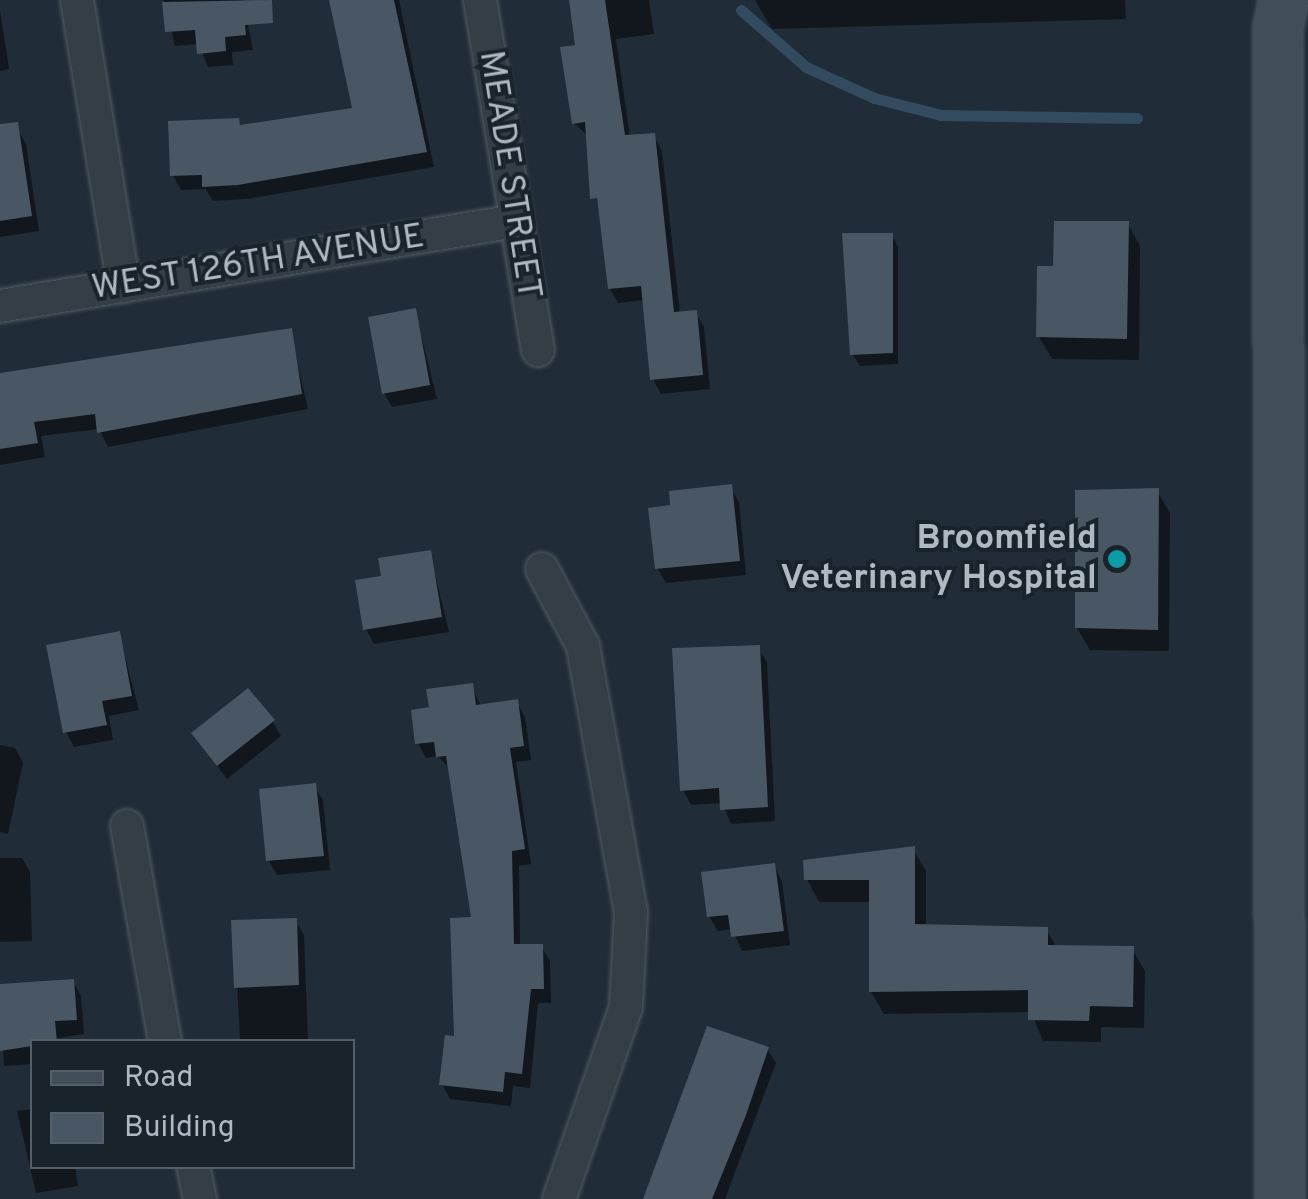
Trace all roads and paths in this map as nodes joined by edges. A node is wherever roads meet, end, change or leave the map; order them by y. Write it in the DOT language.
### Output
graph roads {
  1 [pos="77,0"];
  2 [pos="480,0"];
  3 [pos="1278,9"];
  4 [pos="516,221"];
  5 [pos="124,286"];
  6 [pos="0,306"];
  7 [pos="538,350"];
  8 [pos="542,569"];
  9 [pos="127,826"];
  10 [pos="165,1039"];
  11 [pos="194,1169"];
  12 [pos="200,1199"];
  13 [pos="559,1199"];
  14 [pos="1280,1199"];
  1 -- 5 [label="street"];
  2 -- 4 [label="street, MEADE STREET"];
  3 -- 14 [label="main road"];
  4 -- 5 [label="street, WEST 126TH AVENUE"];
  4 -- 7 [label="street, MEADE STREET"];
  5 -- 6 [label="street, WEST 126TH AVENUE"];
  8 -- 13 [label="street"];
  9 -- 10 [label="street"];
  11 -- 12 [label="street"];
}
